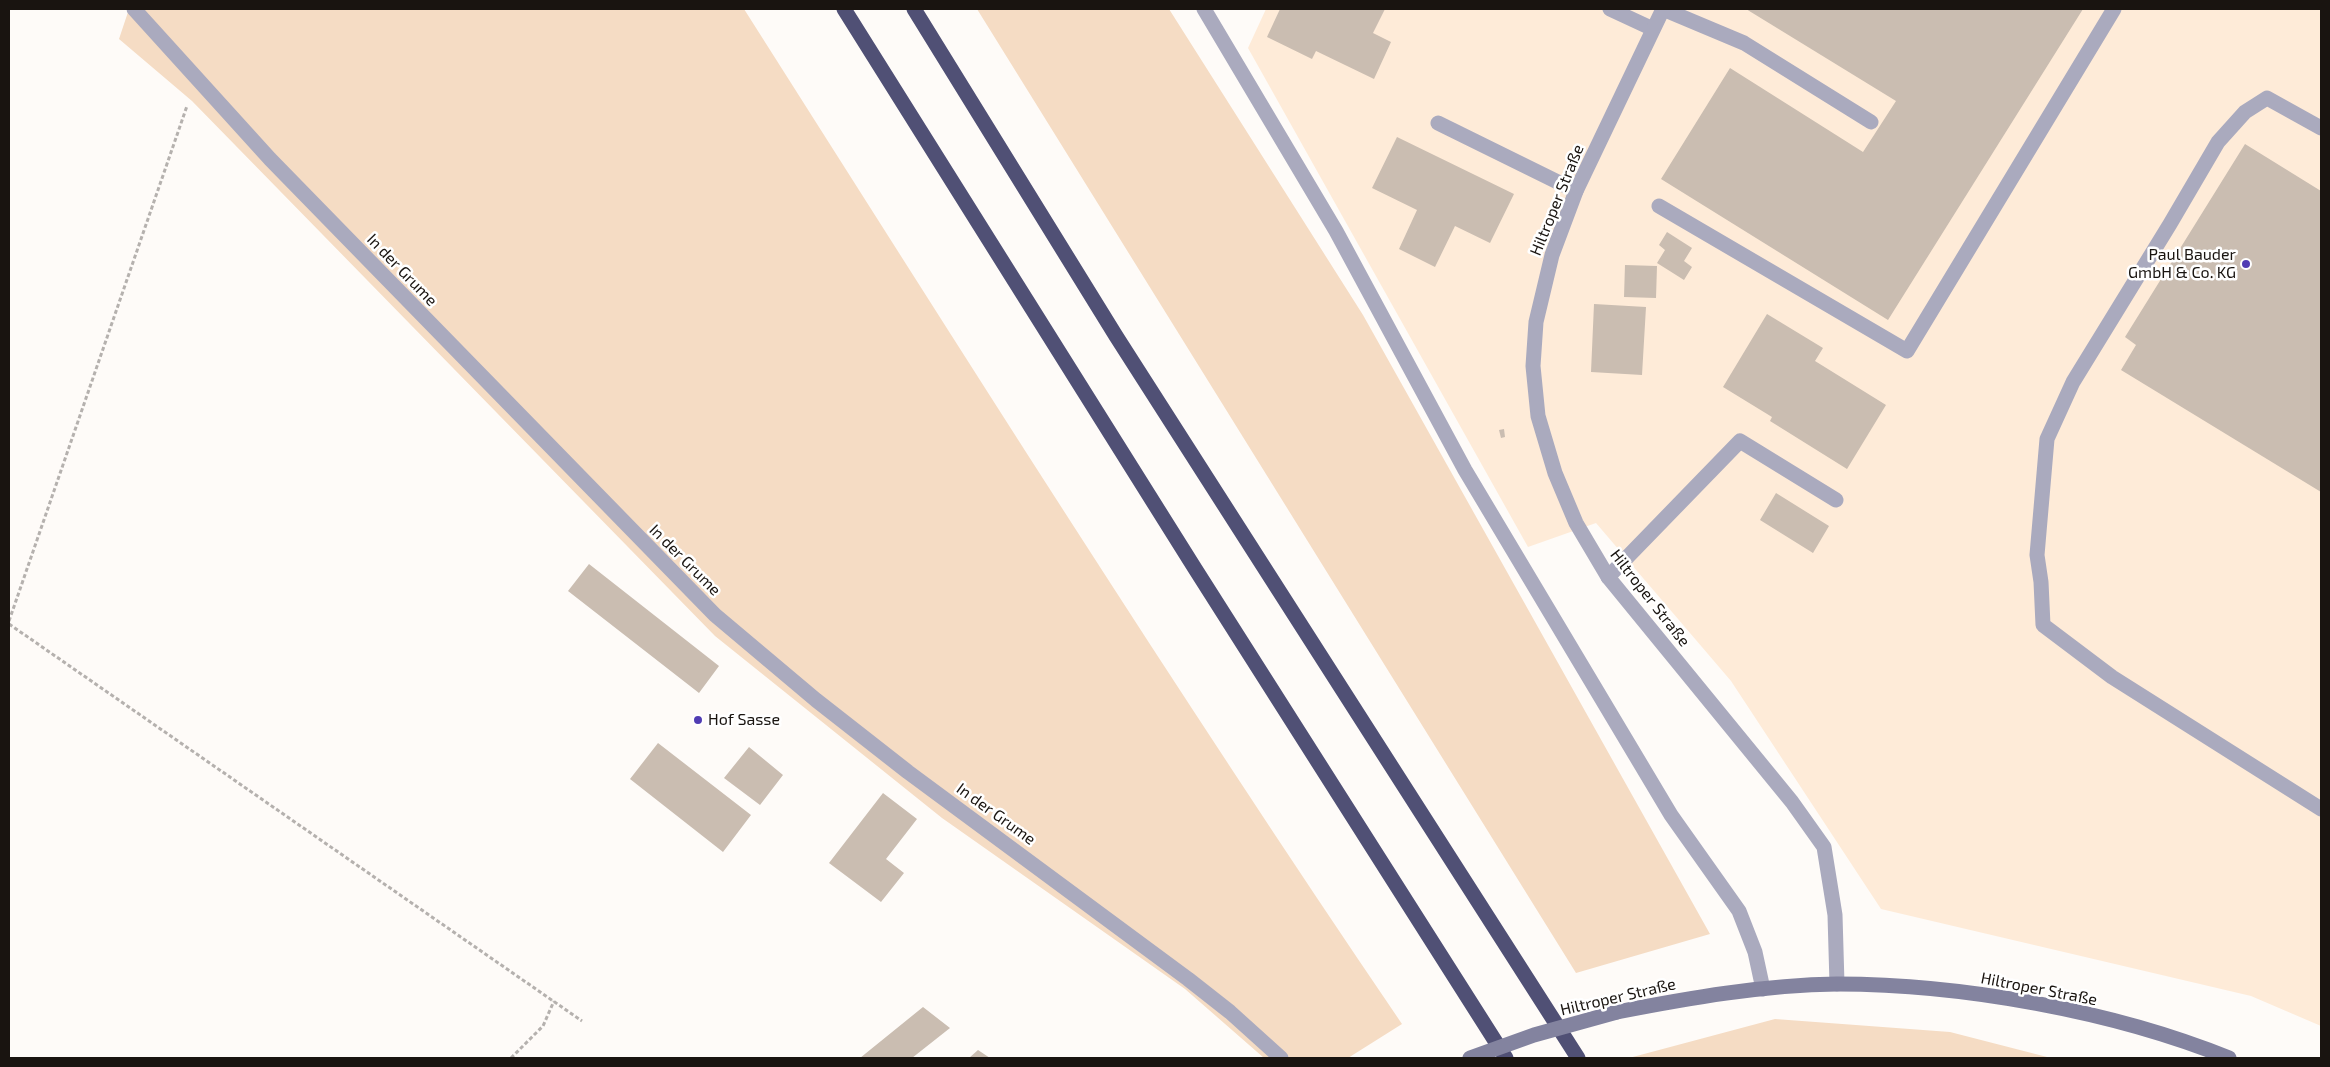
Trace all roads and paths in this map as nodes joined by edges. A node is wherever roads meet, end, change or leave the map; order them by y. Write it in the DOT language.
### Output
graph roads {
  1 [pos="134,9"];
  2 [pos="844,9"];
  3 [pos="914,9"];
  4 [pos="1204,9"];
  5 [pos="1610,9"];
  6 [pos="1663,9"];
  7 [pos="2114,9"];
  8 [pos="1653,29"];
  9 [pos="197,79"];
  10 [pos="1871,122"];
  11 [pos="1438,123"];
  12 [pos="2321,128"];
  13 [pos="1576,190"];
  14 [pos="1659,206"];
  15 [pos="1836,500"];
  16 [pos="1608,576"];
  17 [pos="9,623"];
  18 [pos="2321,809"];
  19 [pos="1837,984"];
  20 [pos="1763,989"];
  21 [pos="554,1002"];
  22 [pos="582,1021"];
  23 [pos="511,1058"];
  24 [pos="1281,1058"];
  25 [pos="1470,1058"];
  26 [pos="1506,1058"];
  27 [pos="1578,1058"];
  28 [pos="2229,1058"];
  1 -- 9 [label="street, In der Grume"];
  2 -- 26 [label="highway"];
  3 -- 27 [label="highway"];
  4 -- 20 [label="street"];
  5 -- 8 [label="street"];
  6 -- 8 [label="street, Hiltroper Straße"];
  6 -- 10 [label="street"];
  7 -- 14 [label="street"];
  8 -- 13 [label="street, Hiltroper Straße"];
  9 -- 17 [label="path"];
  9 -- 24 [label="street, In der Grume"];
  11 -- 13 [label="street"];
  12 -- 18 [label="street"];
  13 -- 16 [label="street, Hiltroper Straße"];
  15 -- 16 [label="street"];
  16 -- 19 [label="street, Hiltroper Straße"];
  17 -- 21 [label="path"];
  19 -- 20 [label="street, Hiltroper Straße"];
  19 -- 28 [label="street, Hiltroper Straße"];
  20 -- 25 [label="street, Hiltroper Straße, bridge"];
  21 -- 22 [label="path"];
  21 -- 23 [label="path"];
}
